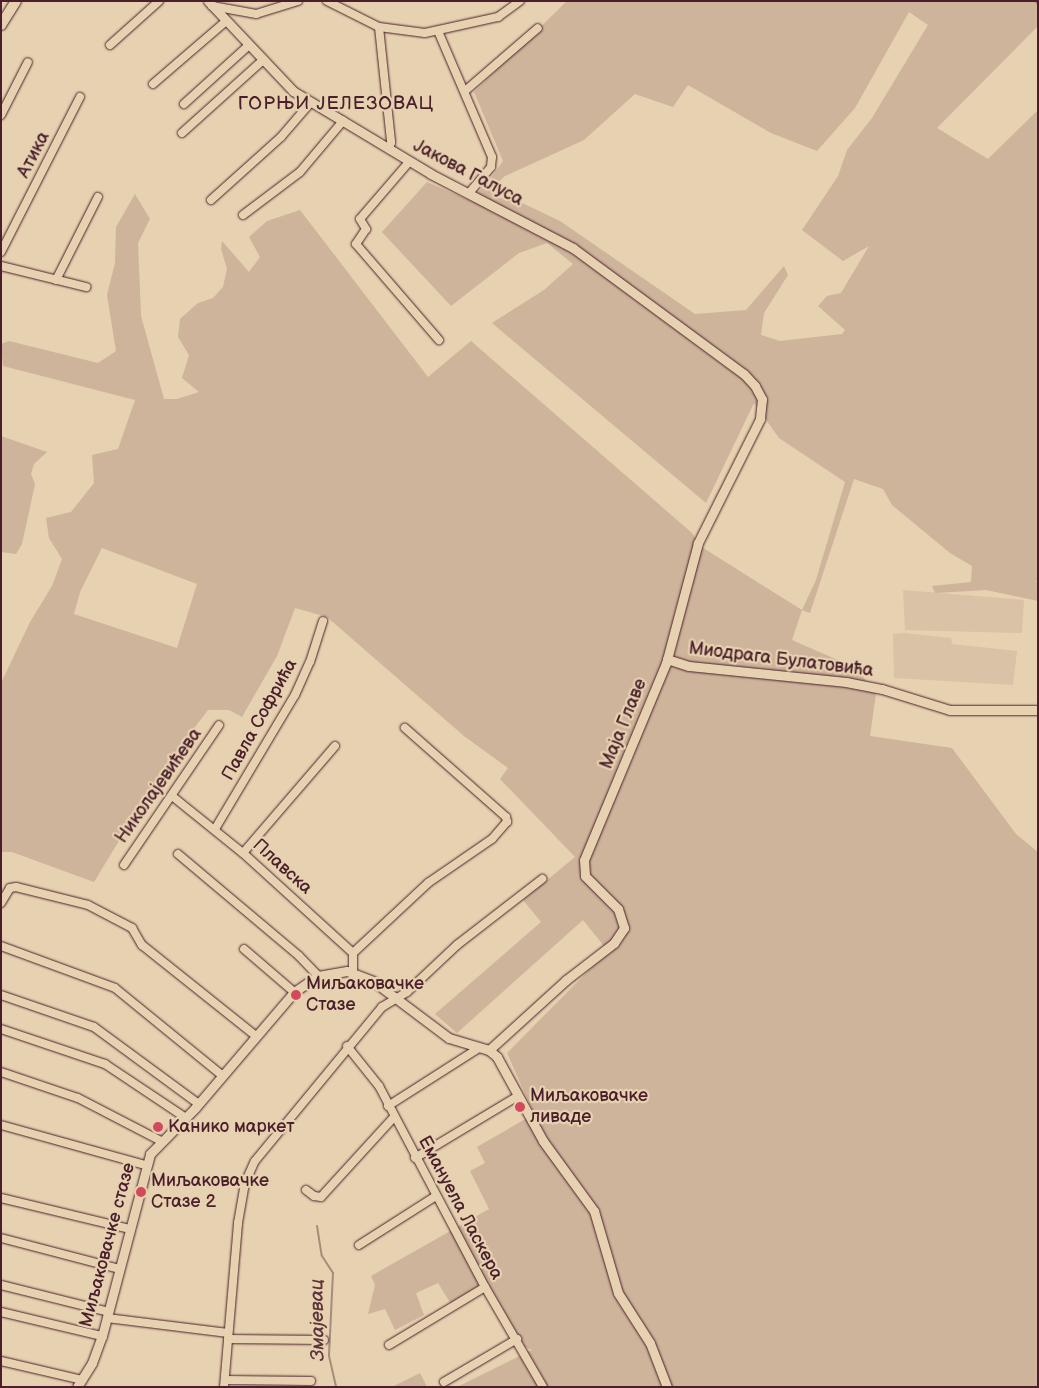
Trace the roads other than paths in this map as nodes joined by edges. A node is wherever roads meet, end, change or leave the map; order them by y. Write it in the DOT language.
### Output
graph roads {
  1 [pos="16,1"];
  2 [pos="159,1"];
  3 [pos="298,1"];
  4 [pos="327,1"];
  5 [pos="520,1"];
  6 [pos="210,4"];
  7 [pos="224,4"];
  8 [pos="225,22"];
  9 [pos="1,25"];
  10 [pos="379,27"];
  11 [pos="538,28"];
  12 [pos="438,31"];
  13 [pos="110,45"];
  14 [pos="248,46"];
  15 [pos="262,61"];
  16 [pos="28,62"];
  17 [pos="153,84"];
  18 [pos="465,91"];
  19 [pos="80,97"];
  20 [pos="311,102"];
  21 [pos="184,104"];
  22 [pos="1,115"];
  23 [pos="343,122"];
  24 [pos="182,133"];
  25 [pos="389,149"];
  26 [pos="409,162"];
  27 [pos="469,193"];
  28 [pos="98,197"];
  29 [pos="211,200"];
  30 [pos="243,215"];
  31 [pos="1,252"];
  32 [pos="1,266"];
  33 [pos="56,280"];
  34 [pos="86,286"];
  35 [pos="439,340"];
  36 [pos="726,360"];
  37 [pos="323,621"];
  38 [pos="667,659"];
  39 [pos="1038,710"];
  40 [pos="219,725"];
  41 [pos="405,728"];
  42 [pos="334,746"];
  43 [pos="172,796"];
  44 [pos="215,829"];
  45 [pos="243,852"];
  46 [pos="178,854"];
  47 [pos="124,865"];
  48 [pos="542,878"];
  49 [pos="1,903"];
  50 [pos="1,946"];
  51 [pos="244,949"];
  52 [pos="353,953"];
  53 [pos="353,972"];
  54 [pos="318,976"];
  55 [pos="294,992"];
  56 [pos="1,995"];
  57 [pos="396,998"];
  58 [pos="1,1029"];
  59 [pos="256,1036"];
  60 [pos="347,1046"];
  61 [pos="479,1048"];
  62 [pos="489,1050"];
  63 [pos="1,1072"];
  64 [pos="223,1076"];
  65 [pos="518,1096"];
  66 [pos="199,1104"];
  67 [pos="388,1106"];
  68 [pos="394,1117"];
  69 [pos="186,1118"];
  70 [pos="1,1125"];
  71 [pos="161,1141"];
  72 [pos="415,1158"];
  73 [pos="145,1165"];
  74 [pos="306,1190"];
  75 [pos="436,1196"];
  76 [pos="1,1198"];
  77 [pos="130,1229"];
  78 [pos="1,1238"];
  79 [pos="359,1245"];
  80 [pos="120,1269"];
  81 [pos="1,1285"];
  82 [pos="485,1287"];
  83 [pos="1,1312"];
  84 [pos="108,1315"];
  85 [pos="102,1336"];
  86 [pos="228,1336"];
  87 [pos="517,1339"];
  88 [pos="324,1340"];
  89 [pos="389,1345"];
  90 [pos="1,1360"];
  91 [pos="311,1381"];
  92 [pos="444,1382"];
  93 [pos="80,1383"];
  94 [pos="225,1383"];
  95 [pos="543,1387"];
  96 [pos="667,1387"];
  1 -- 9 [label="main road"];
  2 -- 13 [label="street"];
  3 -- 7 [label="street"];
  4 -- 10 [label="street"];
  5 -- 12 [label="street"];
  6 -- 7 [label="street"];
  6 -- 8 [label="street, Јакова Галуса"];
  8 -- 14 [label="street, Јакова Галуса"];
  8 -- 17 [label="street"];
  10 -- 12 [label="street"];
  10 -- 25 [label="street"];
  11 -- 18 [label="street"];
  12 -- 18 [label="street"];
  14 -- 15 [label="street, Јакова Галуса"];
  14 -- 21 [label="street"];
  15 -- 20 [label="street, Јакова Галуса"];
  15 -- 24 [label="street"];
  16 -- 22 [label="street"];
  18 -- 27 [label="street"];
  19 -- 31 [label="street, Атика"];
  20 -- 23 [label="street, Јакова Галуса"];
  20 -- 29 [label="street"];
  23 -- 25 [label="street, Јакова Галуса"];
  23 -- 30 [label="street"];
  25 -- 26 [label="street, Јакова Галуса"];
  26 -- 27 [label="street, Јакова Галуса"];
  26 -- 35 [label="street"];
  27 -- 36 [label="street, Јакова Галуса"];
  28 -- 33 [label="street"];
  32 -- 33 [label="street"];
  33 -- 34 [label="street"];
  36 -- 38 [label="street, Маја Главе"];
  37 -- 44 [label="street, Павла Софрића"];
  38 -- 39 [label="street, Миодрага Булатовића"];
  38 -- 62 [label="street, Маја Главе"];
  40 -- 43 [label="street, Николајевићева"];
  41 -- 52 [label="street"];
  42 -- 45 [label="street"];
  43 -- 44 [label="street, Плавска"];
  43 -- 47 [label="street, Николајевићева"];
  44 -- 45 [label="street, Плавска"];
  45 -- 52 [label="street, Плавска"];
  46 -- 54 [label="street"];
  48 -- 57 [label="street"];
  49 -- 59 [label="street"];
  50 -- 64 [label="street"];
  51 -- 55 [label="street"];
  52 -- 53 [label="street"];
  53 -- 54 [label="street, Миљаковачке стазе"];
  53 -- 57 [label="street"];
  54 -- 55 [label="street, Миљаковачке стазе"];
  55 -- 59 [label="street, Миљаковачке стазе"];
  56 -- 66 [label="street"];
  57 -- 60 [label="street"];
  57 -- 61 [label="street"];
  58 -- 69 [label="street"];
  59 -- 64 [label="street, Миљаковачке стазе"];
  60 -- 67 [label="street, Емануела Ласкера"];
  60 -- 86 [label="street"];
  61 -- 62 [label="street"];
  61 -- 67 [label="street"];
  62 -- 65 [label="street"];
  63 -- 71 [label="street"];
  64 -- 66 [label="street, Миљаковачке стазе"];
  65 -- 72 [label="street"];
  65 -- 96 [label="street"];
  66 -- 69 [label="street, Миљаковачке стазе"];
  67 -- 68 [label="street, Емануела Ласкера"];
  68 -- 72 [label="street, Емануела Ласкера"];
  68 -- 74 [label="street"];
  69 -- 71 [label="street, Миљаковачке стазе"];
  70 -- 73 [label="street"];
  71 -- 73 [label="street, Миљаковачке стазе"];
  72 -- 75 [label="street, Емануела Ласкера"];
  73 -- 77 [label="street, Миљаковачке стазе"];
  75 -- 79 [label="street"];
  75 -- 82 [label="street, Емануела Ласкера"];
  76 -- 77 [label="street"];
  77 -- 80 [label="street, Миљаковачке стазе"];
  78 -- 80 [label="street"];
  80 -- 84 [label="street, Миљаковачке стазе"];
  81 -- 84 [label="street"];
  82 -- 87 [label="street, Емануела Ласкера"];
  82 -- 89 [label="street"];
  83 -- 85 [label="street"];
  84 -- 85 [label="street, Миљаковачке стазе"];
  84 -- 86 [label="street"];
  85 -- 93 [label="street, Миљаковачке стазе"];
  86 -- 88 [label="street"];
  86 -- 94 [label="street"];
  87 -- 92 [label="street"];
  87 -- 95 [label="street, Емануела Ласкера"];
  90 -- 93 [label="street"];
  91 -- 94 [label="street"];
}
